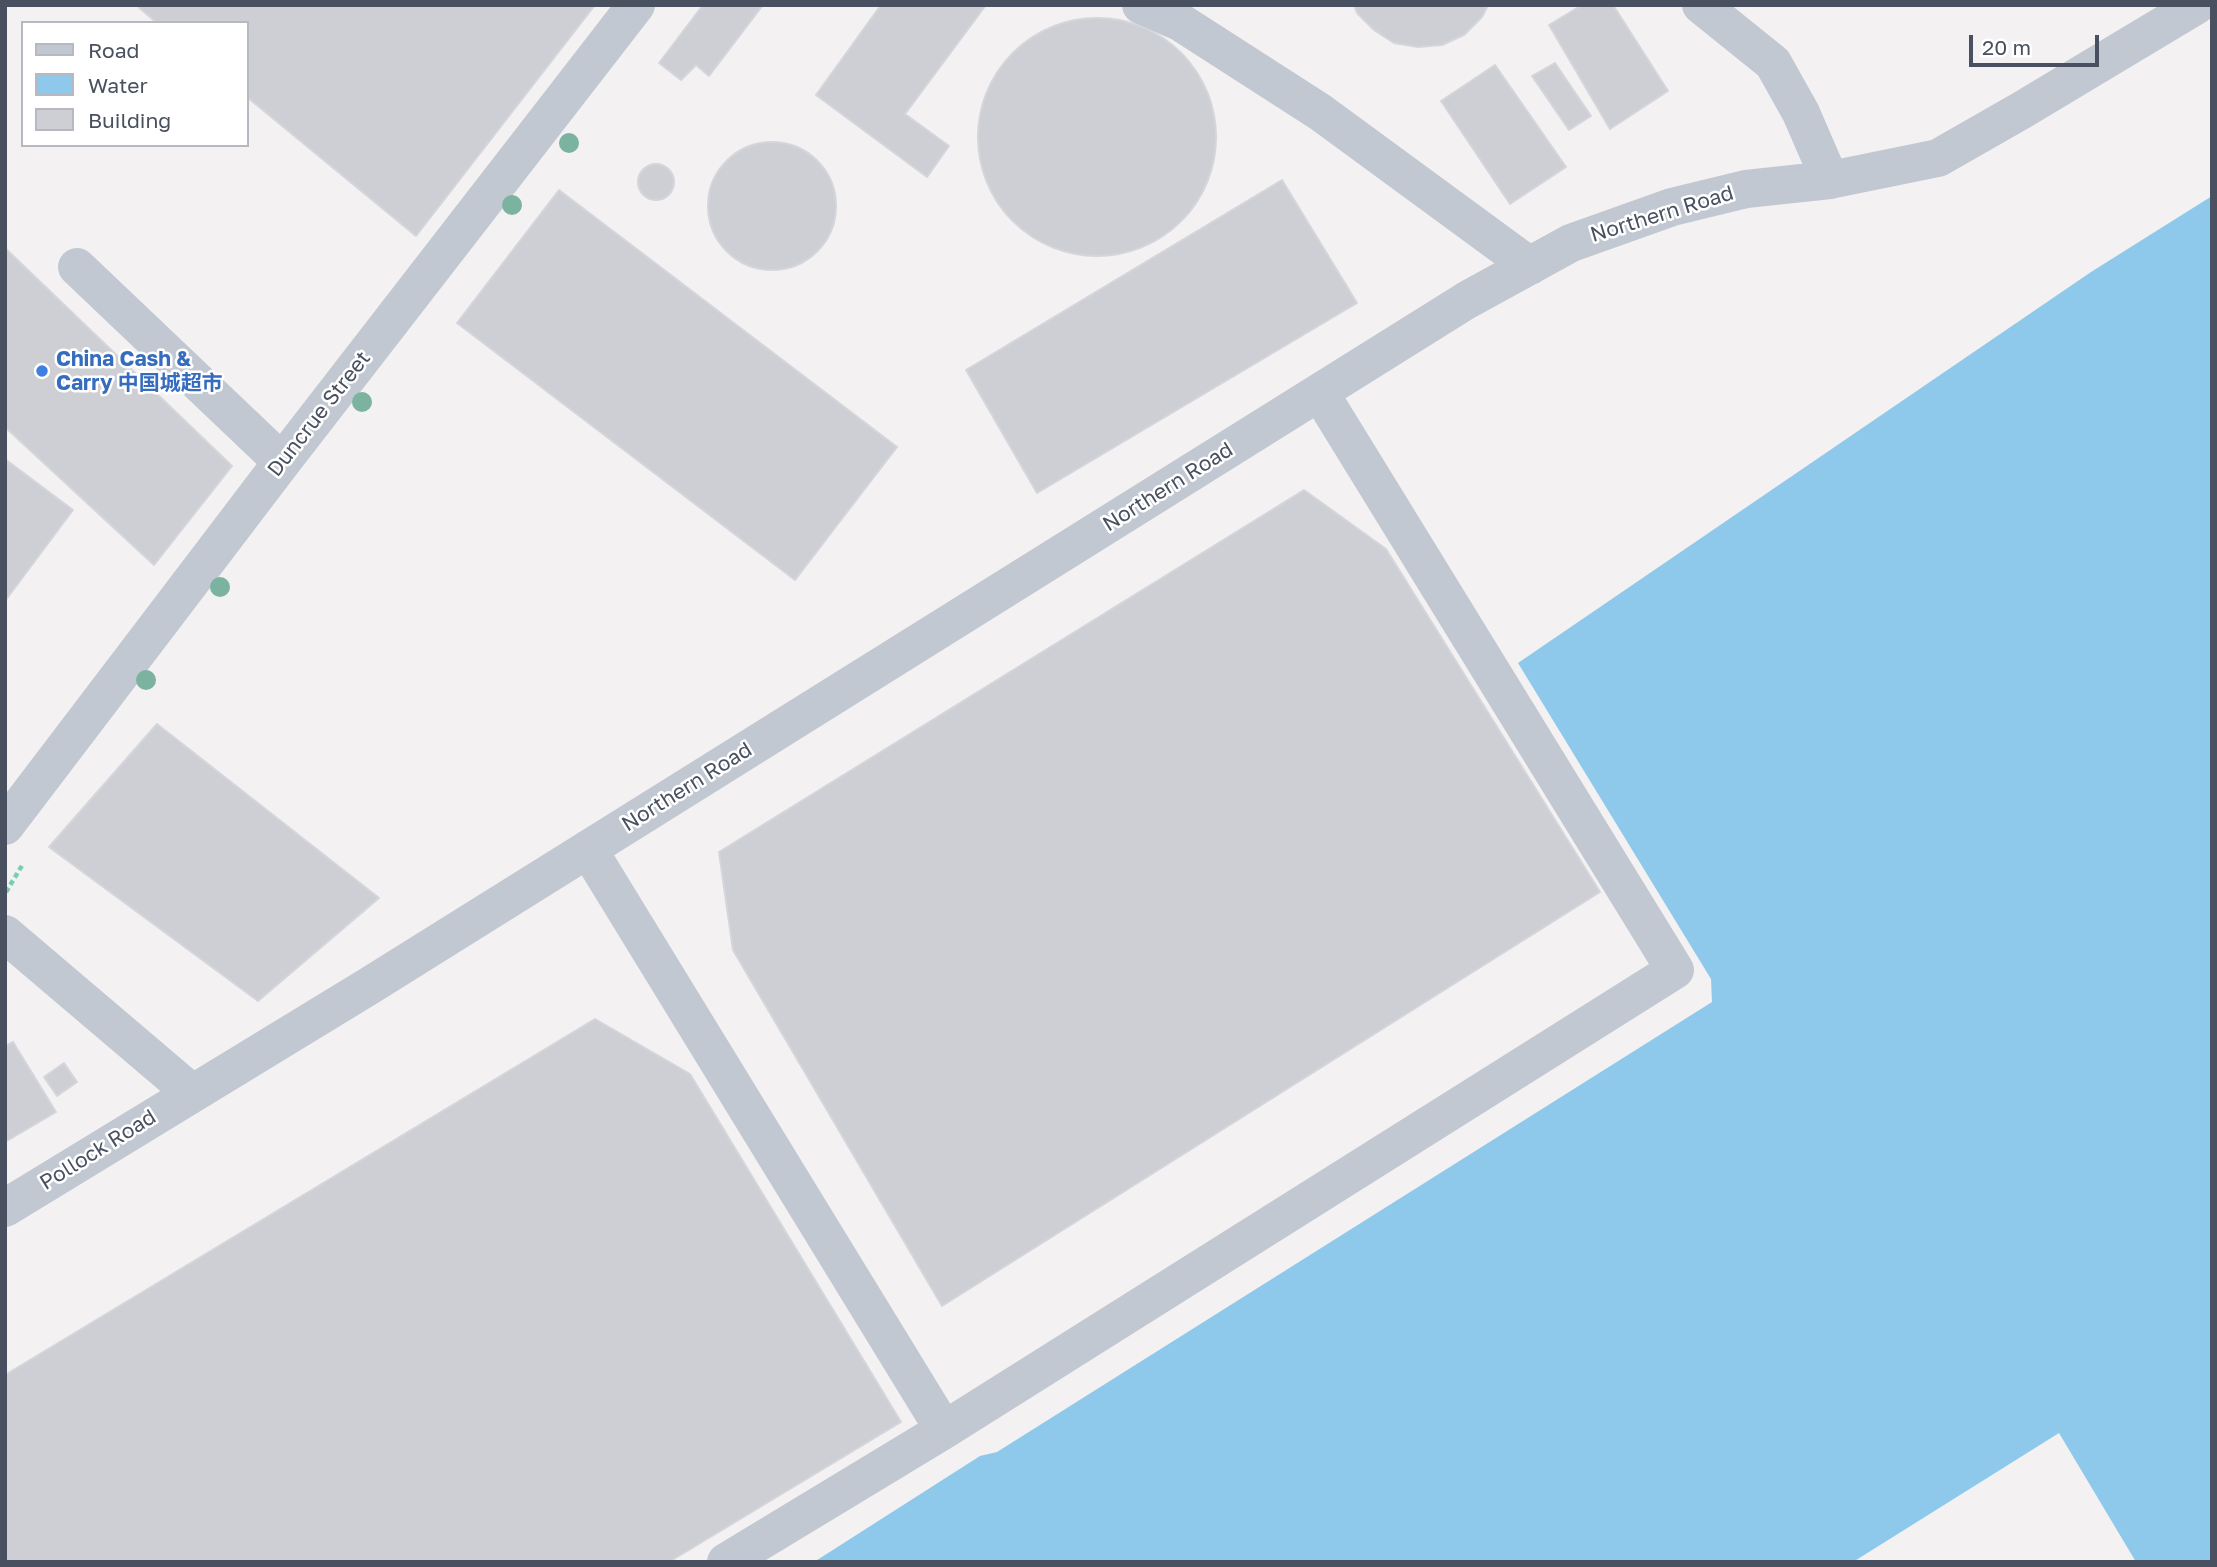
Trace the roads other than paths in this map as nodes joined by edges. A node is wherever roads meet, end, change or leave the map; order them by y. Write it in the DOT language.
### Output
graph roads {
  1 [pos="636,5"];
  2 [pos="1141,5"];
  3 [pos="1701,5"];
  4 [pos="2197,5"];
  5 [pos="1830,180"];
  6 [pos="1530,266"];
  7 [pos="77,267"];
  8 [pos="1320,393"];
  9 [pos="282,462"];
  10 [pos="17,840"];
  11 [pos="588,849"];
  12 [pos="5,934"];
  13 [pos="191,1093"];
  14 [pos="5,1208"];
  15 [pos="944,1430"];
  16 [pos="726,1562"];
  1 -- 9 [label="street, Duncrue Street"];
  2 -- 6 [label="street"];
  3 -- 5 [label="street"];
  4 -- 5 [label="street, Northern Road"];
  5 -- 6 [label="street, Northern Road"];
  6 -- 8 [label="street, Northern Road"];
  7 -- 9 [label="street"];
  8 -- 11 [label="street, Northern Road"];
  8 -- 15 [label="street"];
  9 -- 10 [label="street, Duncrue Street"];
  11 -- 13 [label="street, Northern Road"];
  11 -- 15 [label="street"];
  12 -- 13 [label="street"];
  13 -- 14 [label="street, Pollock Road"];
  15 -- 16 [label="street"];
}
